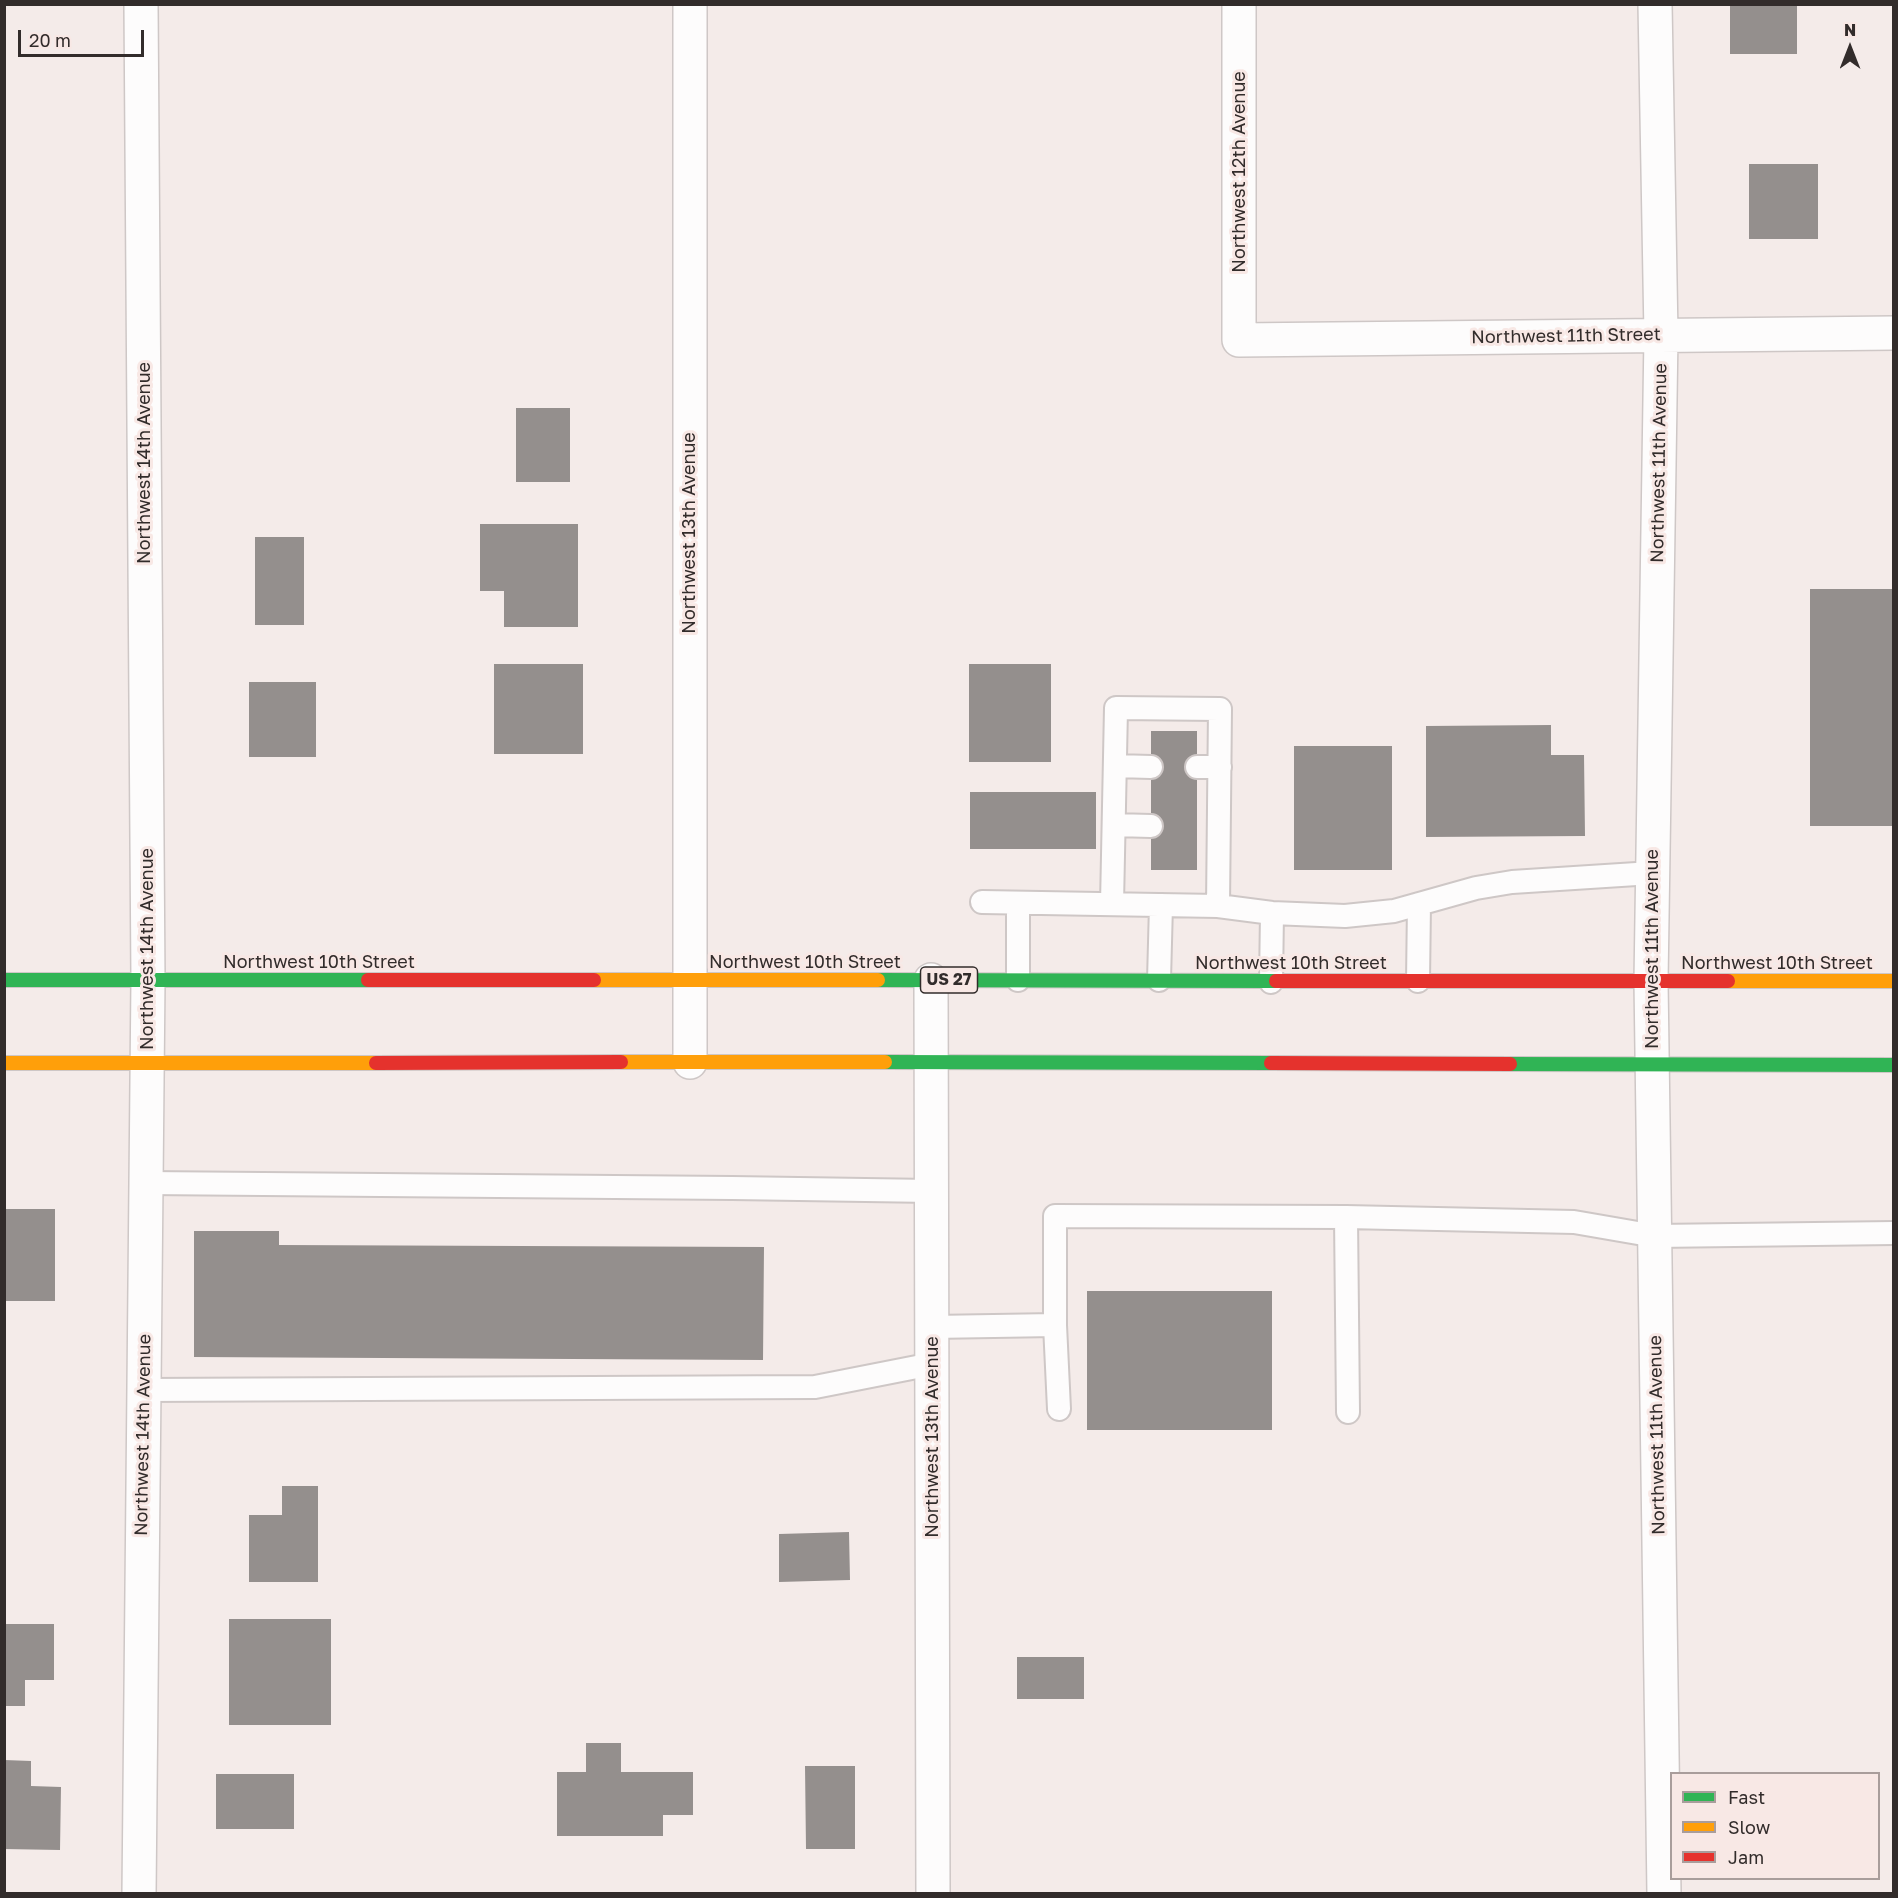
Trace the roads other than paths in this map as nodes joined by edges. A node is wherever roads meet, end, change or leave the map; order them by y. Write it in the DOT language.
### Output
graph roads {
  1 [pos="141,4"];
  2 [pos="690,4"];
  3 [pos="1239,4"];
  4 [pos="1655,4"];
  5 [pos="1893,333"];
  6 [pos="1661,335"];
  7 [pos="1239,340"];
  8 [pos="1115,766"];
  9 [pos="1151,766"];
  10 [pos="1220,766"];
  11 [pos="1197,767"];
  12 [pos="1113,825"];
  13 [pos="1151,826"];
  14 [pos="1652,873"];
  15 [pos="982,902"];
  16 [pos="1018,904"];
  17 [pos="1112,904"];
  18 [pos="1419,904"];
  19 [pos="1161,905"];
  20 [pos="1218,906"];
  21 [pos="1272,913"];
  22 [pos="4,980"];
  23 [pos="148,980"];
  24 [pos="689,980"];
  25 [pos="931,980"];
  26 [pos="1018,980"];
  27 [pos="1159,980"];
  28 [pos="1418,981"];
  29 [pos="1651,981"];
  30 [pos="1893,981"];
  31 [pos="1271,982"];
  32 [pos="690,1062"];
  33 [pos="931,1062"];
  34 [pos="4,1063"];
  35 [pos="147,1063"];
  36 [pos="1893,1065"];
  37 [pos="1652,1066"];
  38 [pos="146,1184"];
  39 [pos="932,1191"];
  40 [pos="1346,1217"];
  41 [pos="1893,1233"];
  42 [pos="1655,1236"];
  43 [pos="1056,1325"];
  44 [pos="932,1327"];
  45 [pos="932,1364"];
  46 [pos="144,1390"];
  47 [pos="1059,1409"];
  48 [pos="1348,1413"];
  49 [pos="139,1893"];
  50 [pos="933,1893"];
  51 [pos="1664,1893"];
  1 -- 23 [label="street, Northwest 14th Avenue"];
  2 -- 24 [label="street, Northwest 13th Avenue"];
  3 -- 7 [label="street, Northwest 12th Avenue"];
  4 -- 6 [label="street, Northwest 11th Avenue"];
  5 -- 6 [label="street, Northwest 11th Street"];
  6 -- 7 [label="street, Northwest 11th Street"];
  6 -- 14 [label="street, Northwest 11th Avenue"];
  8 -- 9 [label="lane"];
  8 -- 10 [label="lane"];
  8 -- 12 [label="lane"];
  10 -- 11 [label="lane"];
  10 -- 20 [label="lane"];
  12 -- 13 [label="lane"];
  12 -- 17 [label="lane"];
  14 -- 18 [label="lane"];
  14 -- 29 [label="street, Northwest 11th Avenue"];
  15 -- 16 [label="lane"];
  16 -- 17 [label="lane"];
  16 -- 26 [label="lane"];
  17 -- 19 [label="lane"];
  18 -- 21 [label="lane"];
  18 -- 28 [label="lane"];
  19 -- 20 [label="lane"];
  19 -- 27 [label="lane"];
  20 -- 21 [label="lane"];
  21 -- 31 [label="lane"];
  22 -- 23 [label="highway, Northwest 10th Street / US 27"];
  23 -- 24 [label="highway, Northwest 10th Street / US 27"];
  23 -- 35 [label="street, Northwest 14th Avenue"];
  24 -- 25 [label="highway, Northwest 10th Street / US 27"];
  24 -- 32 [label="street, Northwest 13th Avenue"];
  25 -- 26 [label="highway, Northwest 10th Street / US 27"];
  25 -- 33 [label="street, Northwest 13th Avenue"];
  26 -- 27 [label="highway, Northwest 10th Street / US 27"];
  27 -- 31 [label="highway, Northwest 10th Street / US 27"];
  28 -- 29 [label="highway, Northwest 10th Street / US 27"];
  28 -- 31 [label="highway, Northwest 10th Street / US 27"];
  29 -- 30 [label="highway, Northwest 10th Street / US 27"];
  29 -- 37 [label="street, Northwest 11th Avenue"];
  32 -- 33 [label="highway"];
  32 -- 35 [label="highway"];
  33 -- 37 [label="highway"];
  33 -- 39 [label="street, Northwest 13th Avenue"];
  34 -- 35 [label="highway"];
  35 -- 38 [label="street, Northwest 14th Avenue"];
  36 -- 37 [label="highway"];
  37 -- 42 [label="street, Northwest 11th Avenue"];
  38 -- 39 [label="lane"];
  38 -- 46 [label="street, Northwest 14th Avenue"];
  39 -- 44 [label="street, Northwest 13th Avenue"];
  40 -- 42 [label="lane"];
  40 -- 43 [label="lane"];
  40 -- 48 [label="lane"];
  41 -- 42 [label="lane"];
  42 -- 51 [label="street, Northwest 11th Avenue"];
  43 -- 44 [label="lane"];
  43 -- 47 [label="lane"];
  44 -- 45 [label="street, Northwest 13th Avenue"];
  45 -- 46 [label="lane"];
  45 -- 50 [label="street, Northwest 13th Avenue"];
  46 -- 49 [label="street, Northwest 14th Avenue"];
}
